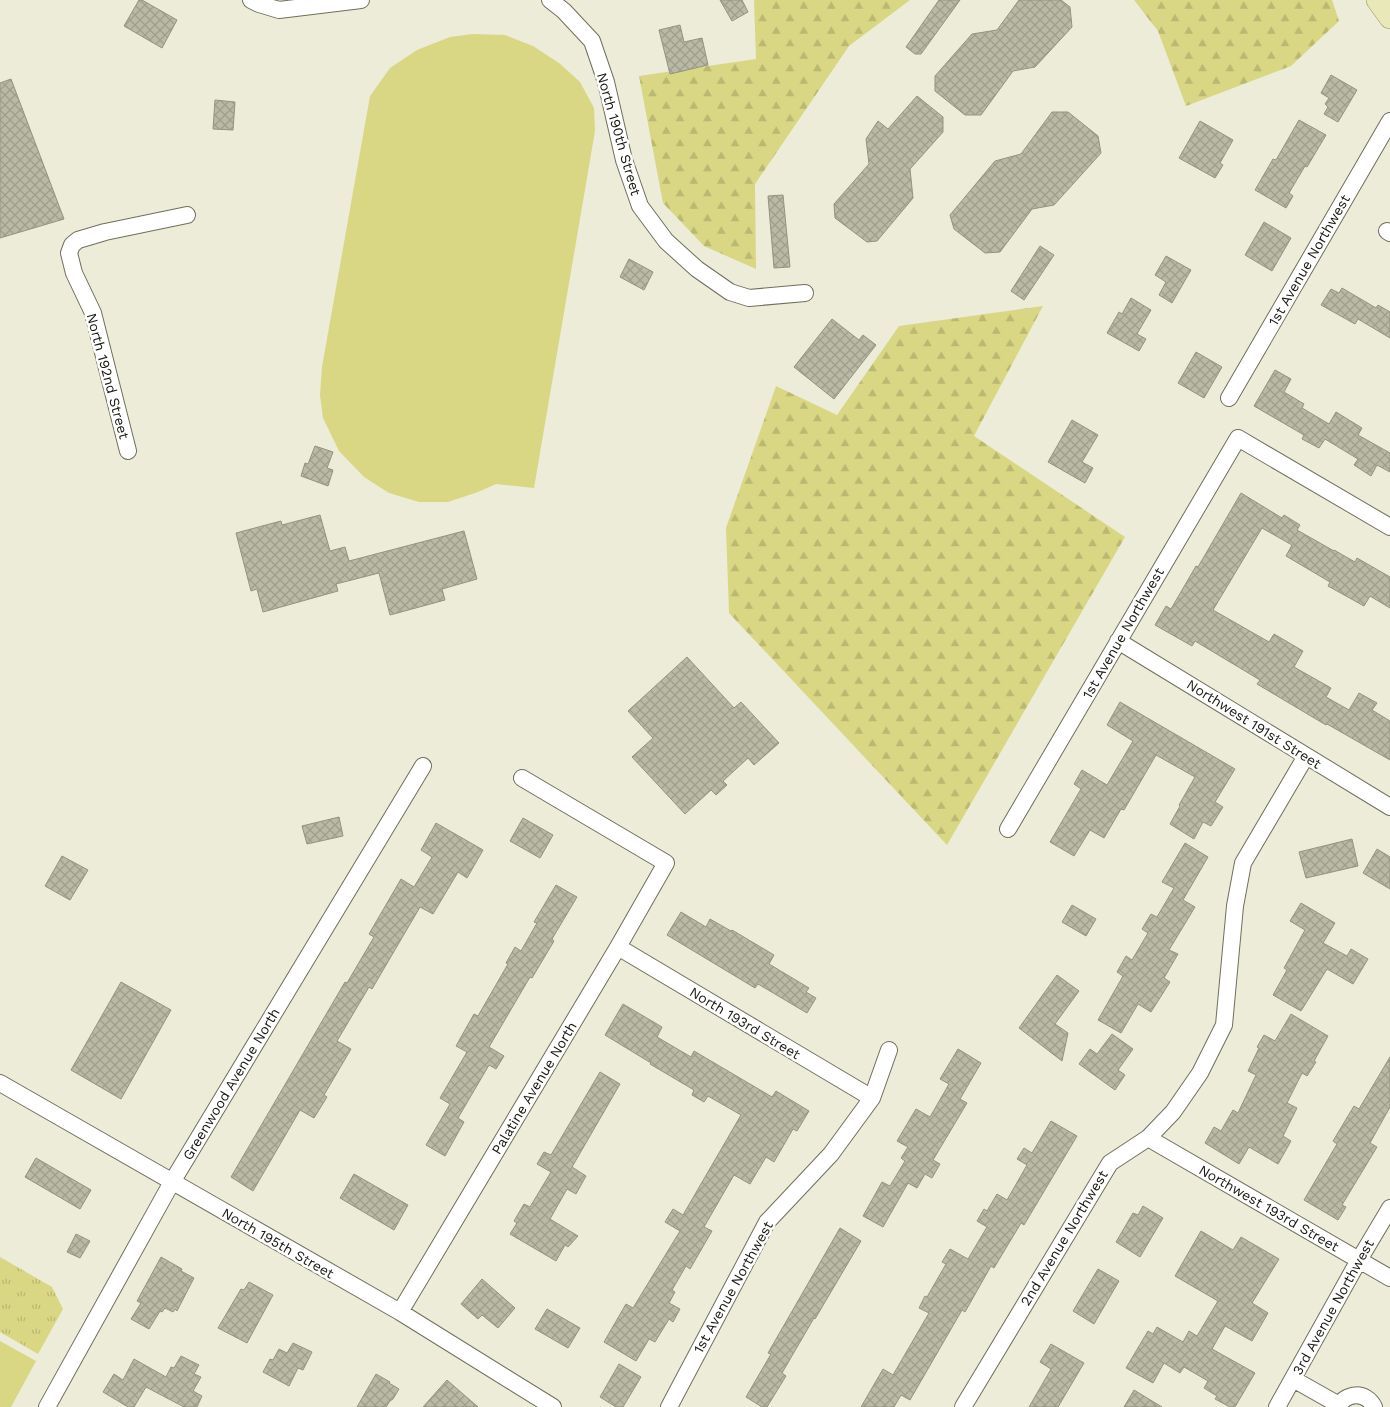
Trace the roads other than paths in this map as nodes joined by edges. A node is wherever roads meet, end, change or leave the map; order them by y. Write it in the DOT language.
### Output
graph roads {
  1 [pos="251,0"];
  2 [pos="361,0"];
  3 [pos="550,0"];
  4 [pos="1377,0"];
  5 [pos="1390,18"];
  6 [pos="1390,121"];
  7 [pos="187,215"];
  8 [pos="805,293"];
  9 [pos="1229,398"];
  10 [pos="128,451"];
  11 [pos="1390,527"];
  12 [pos="1118,641"];
  13 [pos="1306,756"];
  14 [pos="423,766"];
  15 [pos="522,778"];
  16 [pos="1390,807"];
  17 [pos="1008,829"];
  18 [pos="618,947"];
  19 [pos="889,1050"];
  20 [pos="0,1083"];
  21 [pos="872,1098"];
  22 [pos="1148,1138"];
  23 [pos="172,1182"];
  24 [pos="1390,1208"];
  25 [pos="1359,1260"];
  26 [pos="1390,1278"];
  27 [pos="400,1312"];
  28 [pos="1293,1379"];
  29 [pos="548,1406"];
  30 [pos="1338,1406"];
  31 [pos="47,1407"];
  32 [pos="669,1407"];
  33 [pos="962,1407"];
  34 [pos="1277,1407"];
  35 [pos="1374,1407"];
  1 -- 2 [label="street"];
  3 -- 8 [label="street, North 190th Street"];
  4 -- 5 [label="main road"];
  6 -- 9 [label="street, 1st Avenue Northwest"];
  7 -- 10 [label="street, North 192nd Street"];
  11 -- 12 [label="street, 1st Avenue Northwest"];
  12 -- 13 [label="street, Northwest 191st Street"];
  12 -- 17 [label="street, 1st Avenue Northwest"];
  13 -- 16 [label="street, Northwest 191st Street"];
  13 -- 22 [label="street, 2nd Avenue Northwest"];
  14 -- 23 [label="street, Greenwood Avenue North"];
  15 -- 18 [label="street, Palatine Avenue North"];
  18 -- 21 [label="street, North 193rd Street"];
  18 -- 27 [label="street, Palatine Avenue North"];
  19 -- 21 [label="street, 1st Avenue Northwest"];
  20 -- 23 [label="street, North 195th Street"];
  21 -- 32 [label="street, 1st Avenue Northwest"];
  22 -- 25 [label="street, Northwest 193rd Street"];
  22 -- 33 [label="street, 2nd Avenue Northwest"];
  23 -- 27 [label="street, North 195th Street"];
  23 -- 31 [label="street, Greenwood Avenue North"];
  24 -- 25 [label="street, 3rd Avenue Northwest"];
  25 -- 26 [label="street, Northwest 193rd Street"];
  25 -- 28 [label="street, 3rd Avenue Northwest"];
  27 -- 29 [label="street, North 195th Street"];
  28 -- 30 [label="street"];
  28 -- 34 [label="street, 3rd Avenue Northwest"];
  30 -- 35 [label="street"];
}
